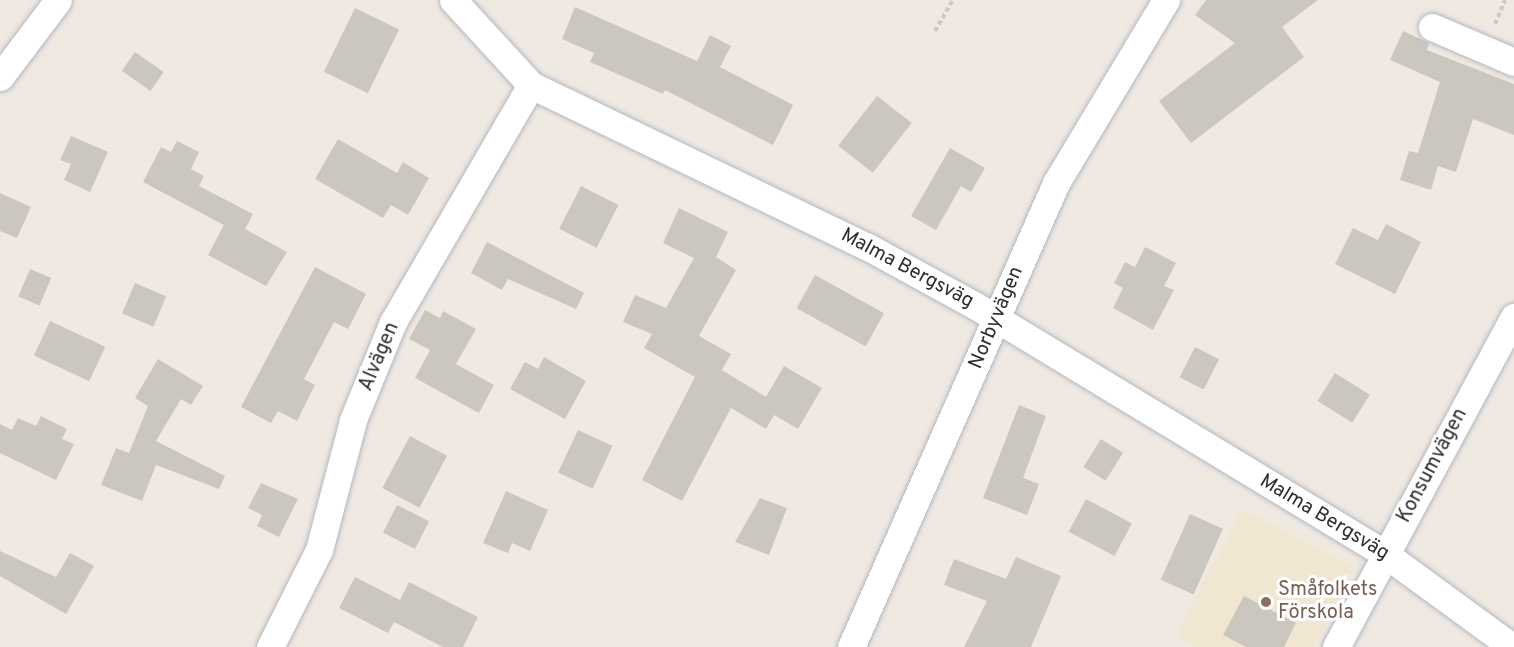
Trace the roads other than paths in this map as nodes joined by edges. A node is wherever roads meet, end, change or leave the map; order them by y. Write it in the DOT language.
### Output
graph roads {
  1 [pos="58,0"];
  2 [pos="453,0"];
  3 [pos="1166,0"];
  4 [pos="1432,27"];
  5 [pos="1514,62"];
  6 [pos="0,77"];
  7 [pos="531,85"];
  8 [pos="1514,317"];
  9 [pos="997,320"];
  10 [pos="1385,554"];
  11 [pos="270,647"];
  12 [pos="851,647"];
  13 [pos="1336,647"];
  14 [pos="1512,647"];
  1 -- 6 [label="street"];
  2 -- 7 [label="street, Malma Bergsväg"];
  3 -- 9 [label="street, Norbyvägen"];
  4 -- 5 [label="street"];
  7 -- 9 [label="street, Malma Bergsväg"];
  7 -- 11 [label="street, Alvägen"];
  8 -- 10 [label="street, Konsumvägen"];
  9 -- 10 [label="street, Malma Bergsväg"];
  9 -- 12 [label="street, Norbyvägen"];
  10 -- 13 [label="street, Konsumvägen"];
  10 -- 14 [label="street, Malma Bergsväg"];
}
